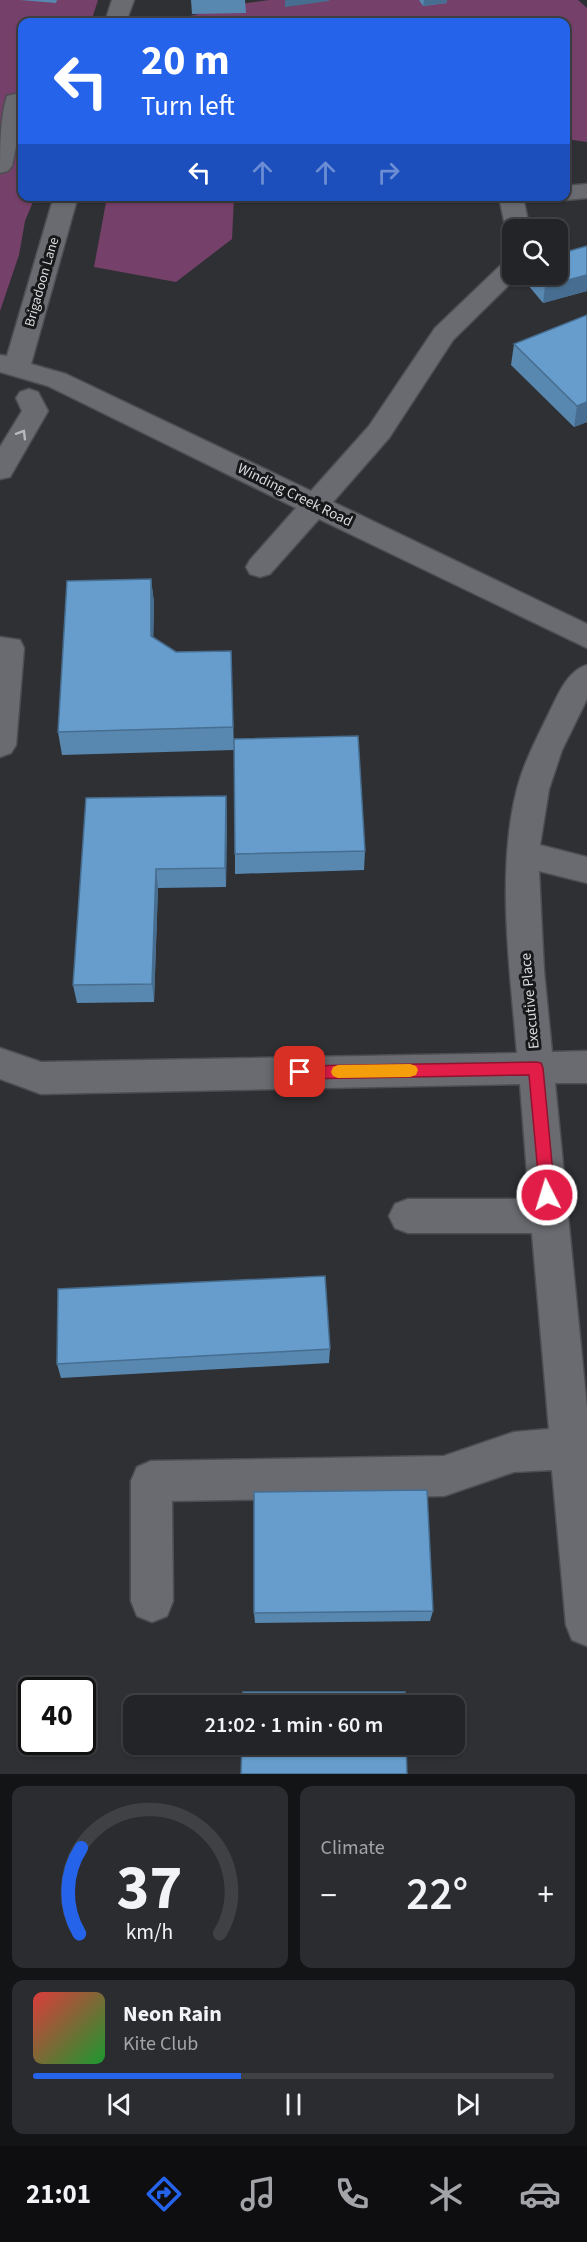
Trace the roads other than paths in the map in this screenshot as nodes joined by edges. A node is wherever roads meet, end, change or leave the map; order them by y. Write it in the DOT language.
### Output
graph roads {
  1 [pos="123,0"];
  2 [pos="117,18"];
  3 [pos="15,101"];
  4 [pos="0,166"];
  5 [pos="0,174"];
  6 [pos="18,176"];
  7 [pos="587,191"];
  8 [pos="570,193"];
  9 [pos="64,201"];
  10 [pos="512,201"];
  11 [pos="516,219"];
  12 [pos="502,278"];
  13 [pos="8,365"];
  14 [pos="37,387"];
  15 [pos="0,433"];
  16 [pos="0,470"];
  17 [pos="316,506"];
  18 [pos="260,567"];
  19 [pos="587,637"];
  20 [pos="0,648"];
  21 [pos="587,676"];
  22 [pos="0,745"];
  23 [pos="522,854"];
  24 [pos="587,870"];
  25 [pos="0,1063"];
  26 [pos="536,1068"];
  27 [pos="587,1068"];
  28 [pos="408,1216"];
  29 [pos="549,1216"];
  30 [pos="571,1448"];
  31 [pos="584,1570"];
  32 [pos="152,1601"];
  33 [pos="587,1625"];
  1 -- 2 [label="street"];
  3 -- 4 [label="street"];
  5 -- 6 [label="street"];
  7 -- 8 [label="street"];
  9 -- 13 [label="street, Brigadoon Lane"];
  10 -- 11 [label="street"];
  12 -- 17 [label="street"];
  13 -- 14 [label="street, Winding Creek Road"];
  14 -- 15 [label="street"];
  16 -- 14 [label="street, one-way"];
  14 -- 17 [label="street, Winding Creek Road"];
  17 -- 18 [label="street"];
  17 -- 19 [label="street, Winding Creek Road"];
  20 -- 22 [label="street"];
  21 -- 23 [label="street, Executive Place"];
  23 -- 24 [label="street"];
  23 -- 26 [label="street, Executive Place"];
  25 -- 26 [label="street"];
  26 -- 27 [label="street"];
  26 -- 29 [label="street, Executive Place"];
  28 -- 29 [label="street"];
  29 -- 30 [label="street, Executive Place"];
  30 -- 31 [label="street, Executive Place"];
  30 -- 32 [label="street"];
  31 -- 33 [label="street, Executive Place"];
}
